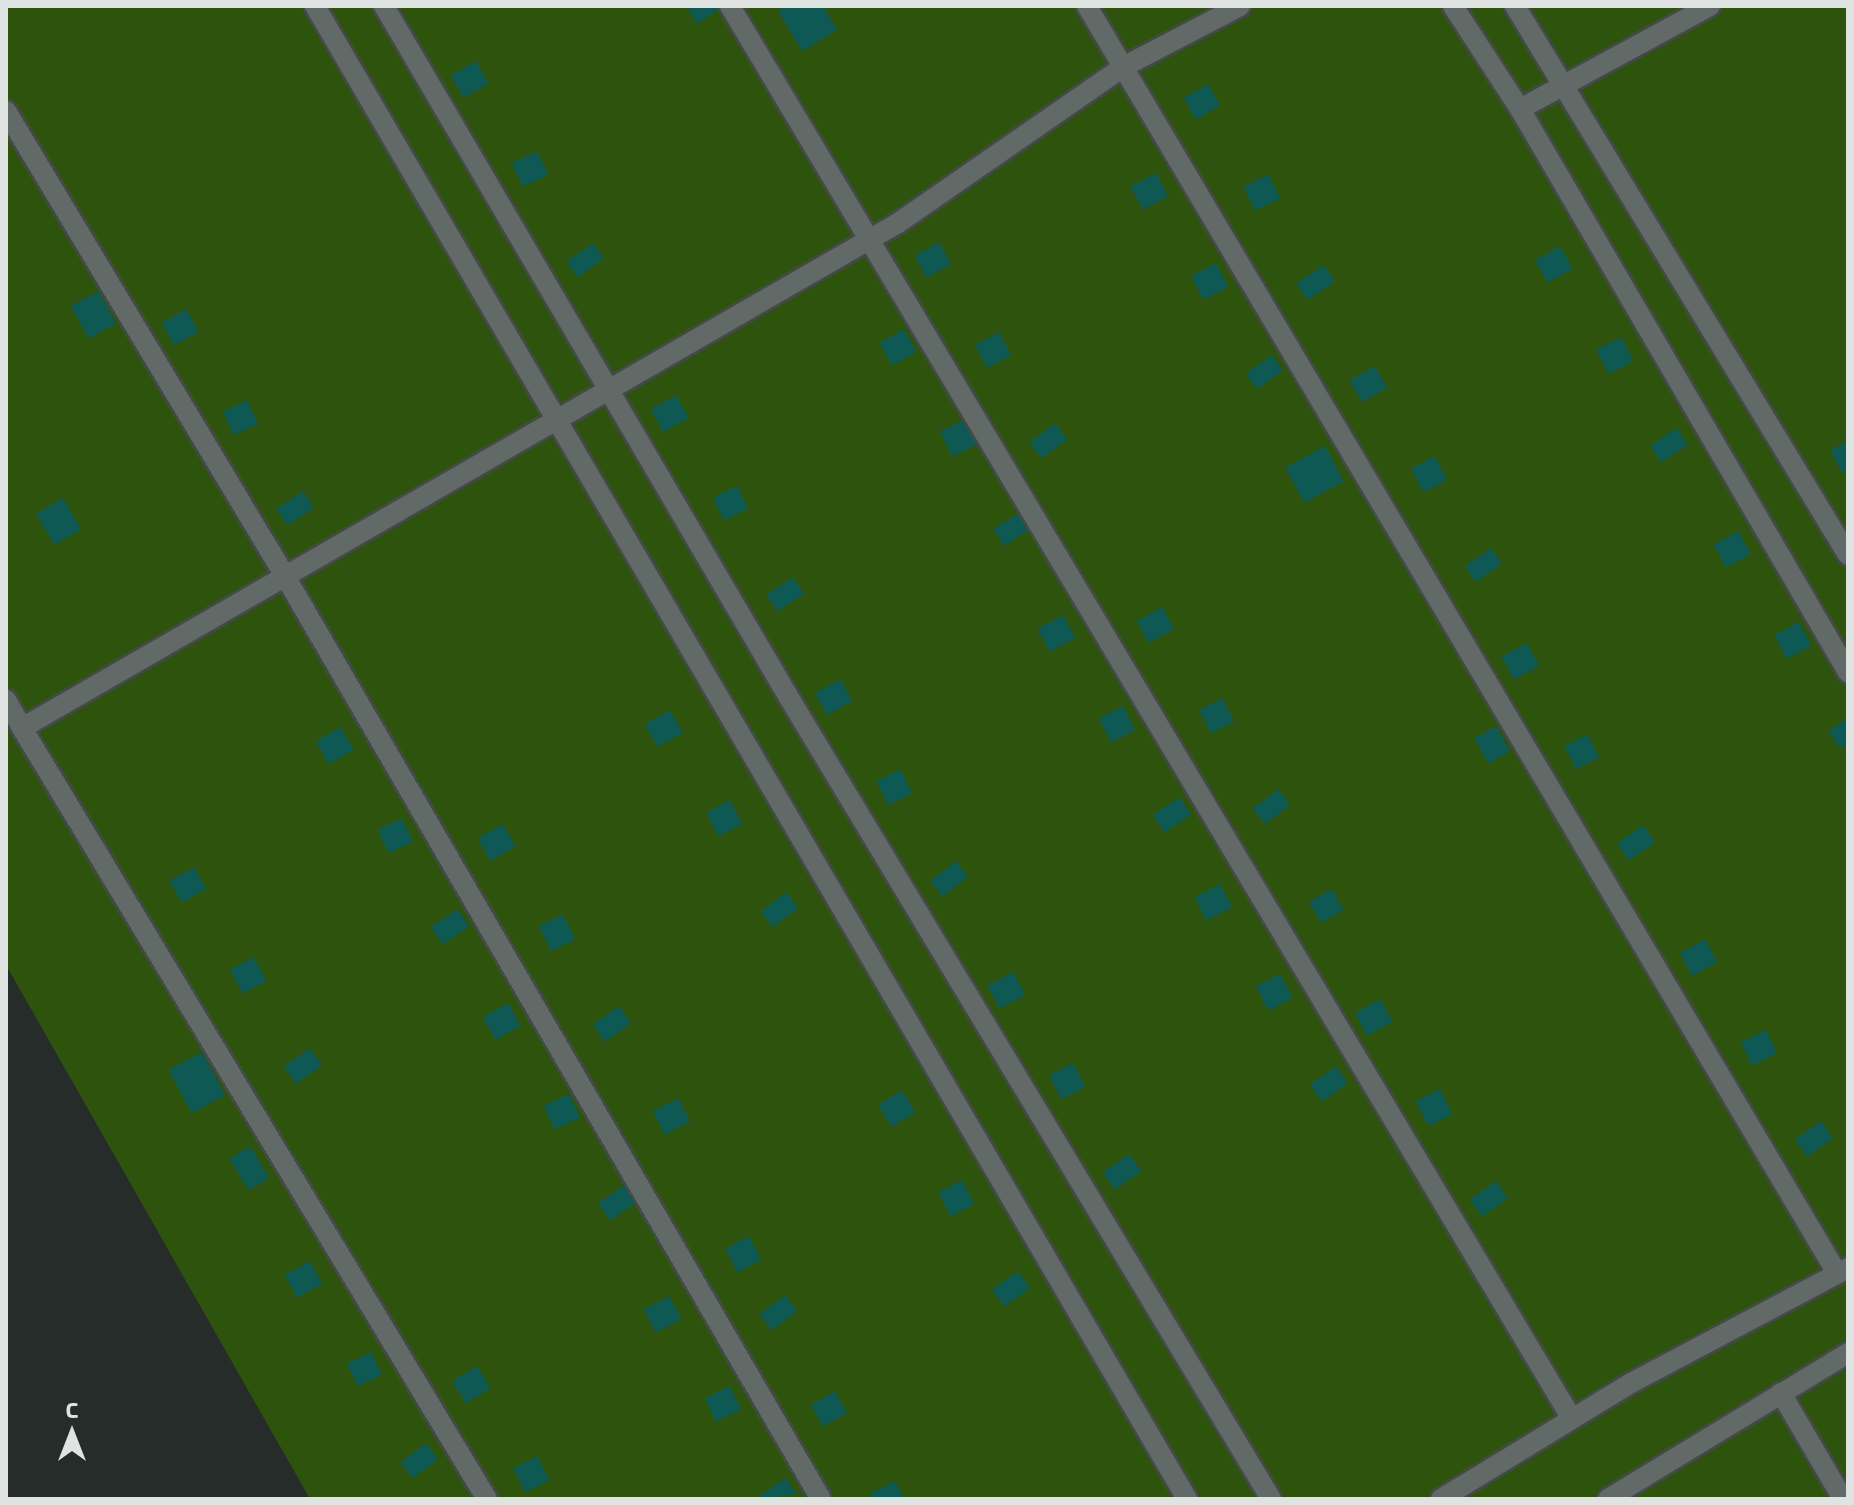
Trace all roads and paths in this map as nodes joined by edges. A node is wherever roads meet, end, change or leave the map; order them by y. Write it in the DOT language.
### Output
graph roads {
  1 [pos="315,6"];
  2 [pos="384,6"];
  3 [pos="730,6"];
  4 [pos="1087,6"];
  5 [pos="1240,6"];
  6 [pos="1453,6"];
  7 [pos="1515,6"];
  8 [pos="1710,6"];
  9 [pos="1123,67"];
  10 [pos="1563,86"];
  11 [pos="1520,109"];
  12 [pos="6,111"];
  13 [pos="870,240"];
  14 [pos="609,391"];
  15 [pos="554,422"];
  16 [pos="1848,555"];
  17 [pos="285,576"];
  18 [pos="1848,672"];
  19 [pos="6,700"];
  20 [pos="22,728"];
  21 [pos="1843,1270"];
  22 [pos="1848,1353"];
  23 [pos="1781,1393"];
  24 [pos="1572,1419"];
  25 [pos="487,1499"];
  26 [pos="821,1499"];
  27 [pos="1187,1499"];
  28 [pos="1271,1499"];
  29 [pos="1441,1499"];
  30 [pos="1608,1499"];
  31 [pos="1843,1499"];
  1 -- 15 [label="lane"];
  2 -- 14 [label="lane"];
  3 -- 13 [label="lane"];
  4 -- 9 [label="lane"];
  5 -- 9 [label="lane"];
  6 -- 11 [label="lane"];
  7 -- 10 [label="lane"];
  8 -- 10 [label="lane"];
  9 -- 13 [label="lane"];
  9 -- 21 [label="lane"];
  10 -- 11 [label="lane"];
  10 -- 16 [label="lane"];
  11 -- 18 [label="lane"];
  12 -- 17 [label="lane"];
  13 -- 14 [label="lane"];
  13 -- 24 [label="lane"];
  14 -- 15 [label="lane"];
  14 -- 28 [label="lane"];
  15 -- 17 [label="lane"];
  15 -- 27 [label="lane"];
  17 -- 20 [label="lane"];
  17 -- 26 [label="lane"];
  19 -- 20 [label="lane"];
  20 -- 25 [label="lane"];
  21 -- 24 [label="lane"];
  22 -- 23 [label="lane"];
  23 -- 30 [label="lane"];
  23 -- 31 [label="lane"];
  24 -- 29 [label="lane"];
}
